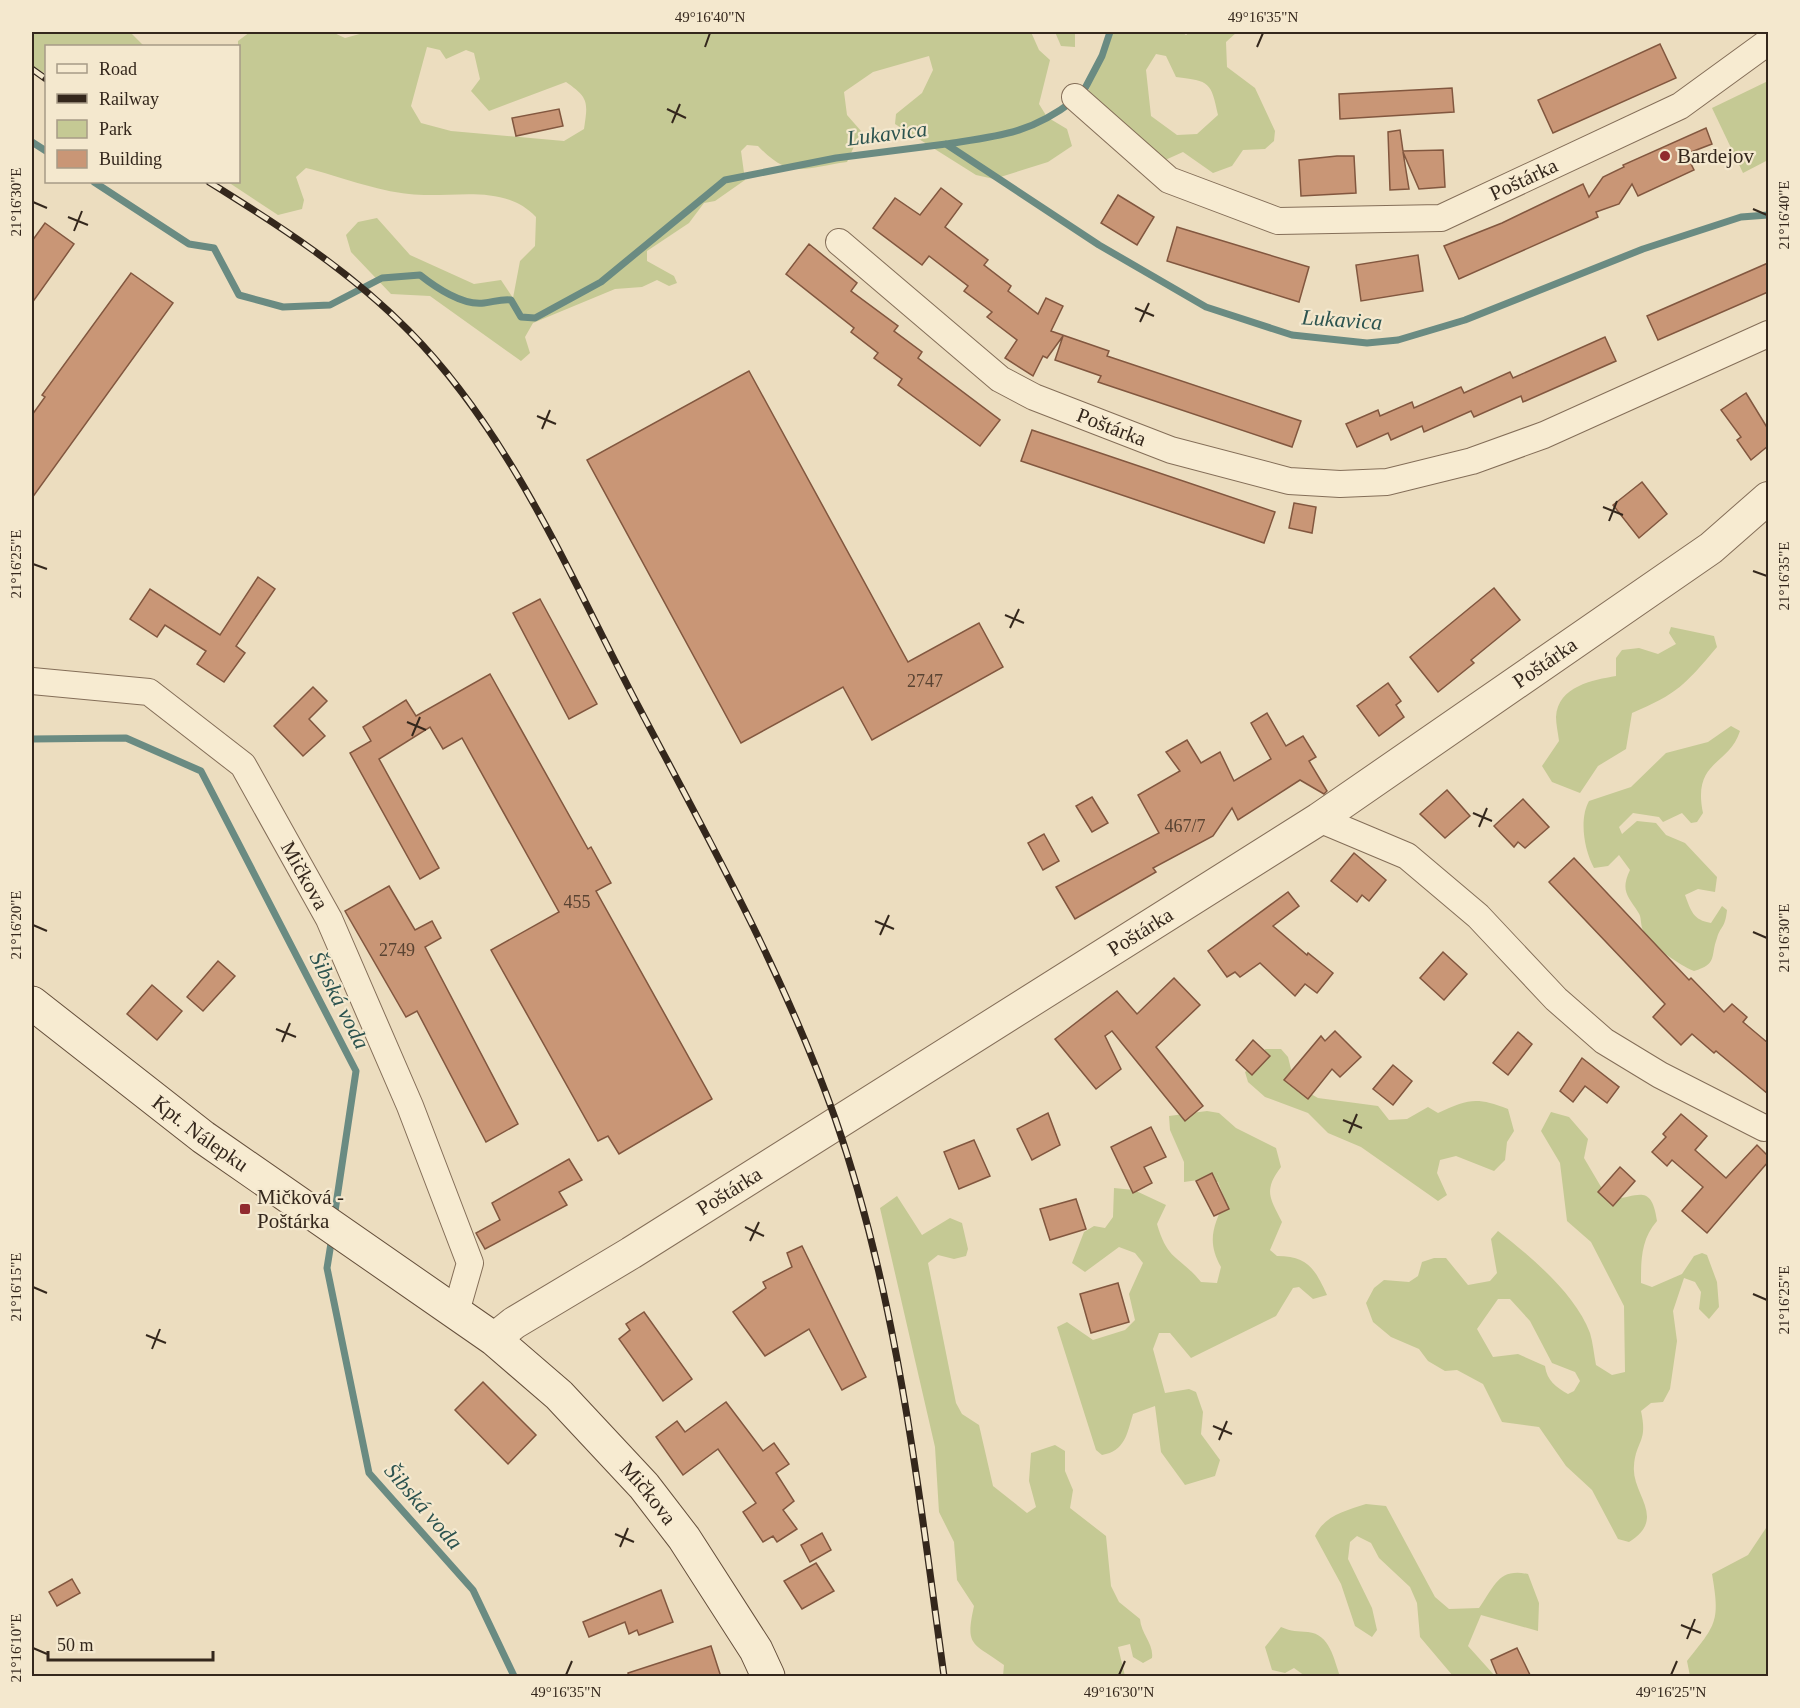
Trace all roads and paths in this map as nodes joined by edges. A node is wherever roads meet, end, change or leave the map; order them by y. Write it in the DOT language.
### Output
graph roads {
  1 [pos="1768,42"];
  2 [pos="1075,97"];
  3 [pos="839,242"];
  4 [pos="1768,334"];
  5 [pos="1768,498"];
  6 [pos="32,681"];
  7 [pos="1319,819"];
  8 [pos="32,1003"];
  9 [pos="1764,1128"];
  10 [pos="456,1312"];
  11 [pos="494,1339"];
  12 [pos="768,1677"];
  1 -- 2 [label="street, Poštárka"];
  3 -- 4 [label="street, Poštárka"];
  5 -- 7 [label="street, Poštárka"];
  6 -- 10 [label="street, Mičkova"];
  7 -- 9 [label="street"];
  7 -- 11 [label="street, Poštárka"];
  8 -- 10 [label="main road, Kpt. Nálepku"];
  10 -- 11 [label="main road, Kpt. Nálepku"];
  11 -- 12 [label="main road, Mičkova"];
}
